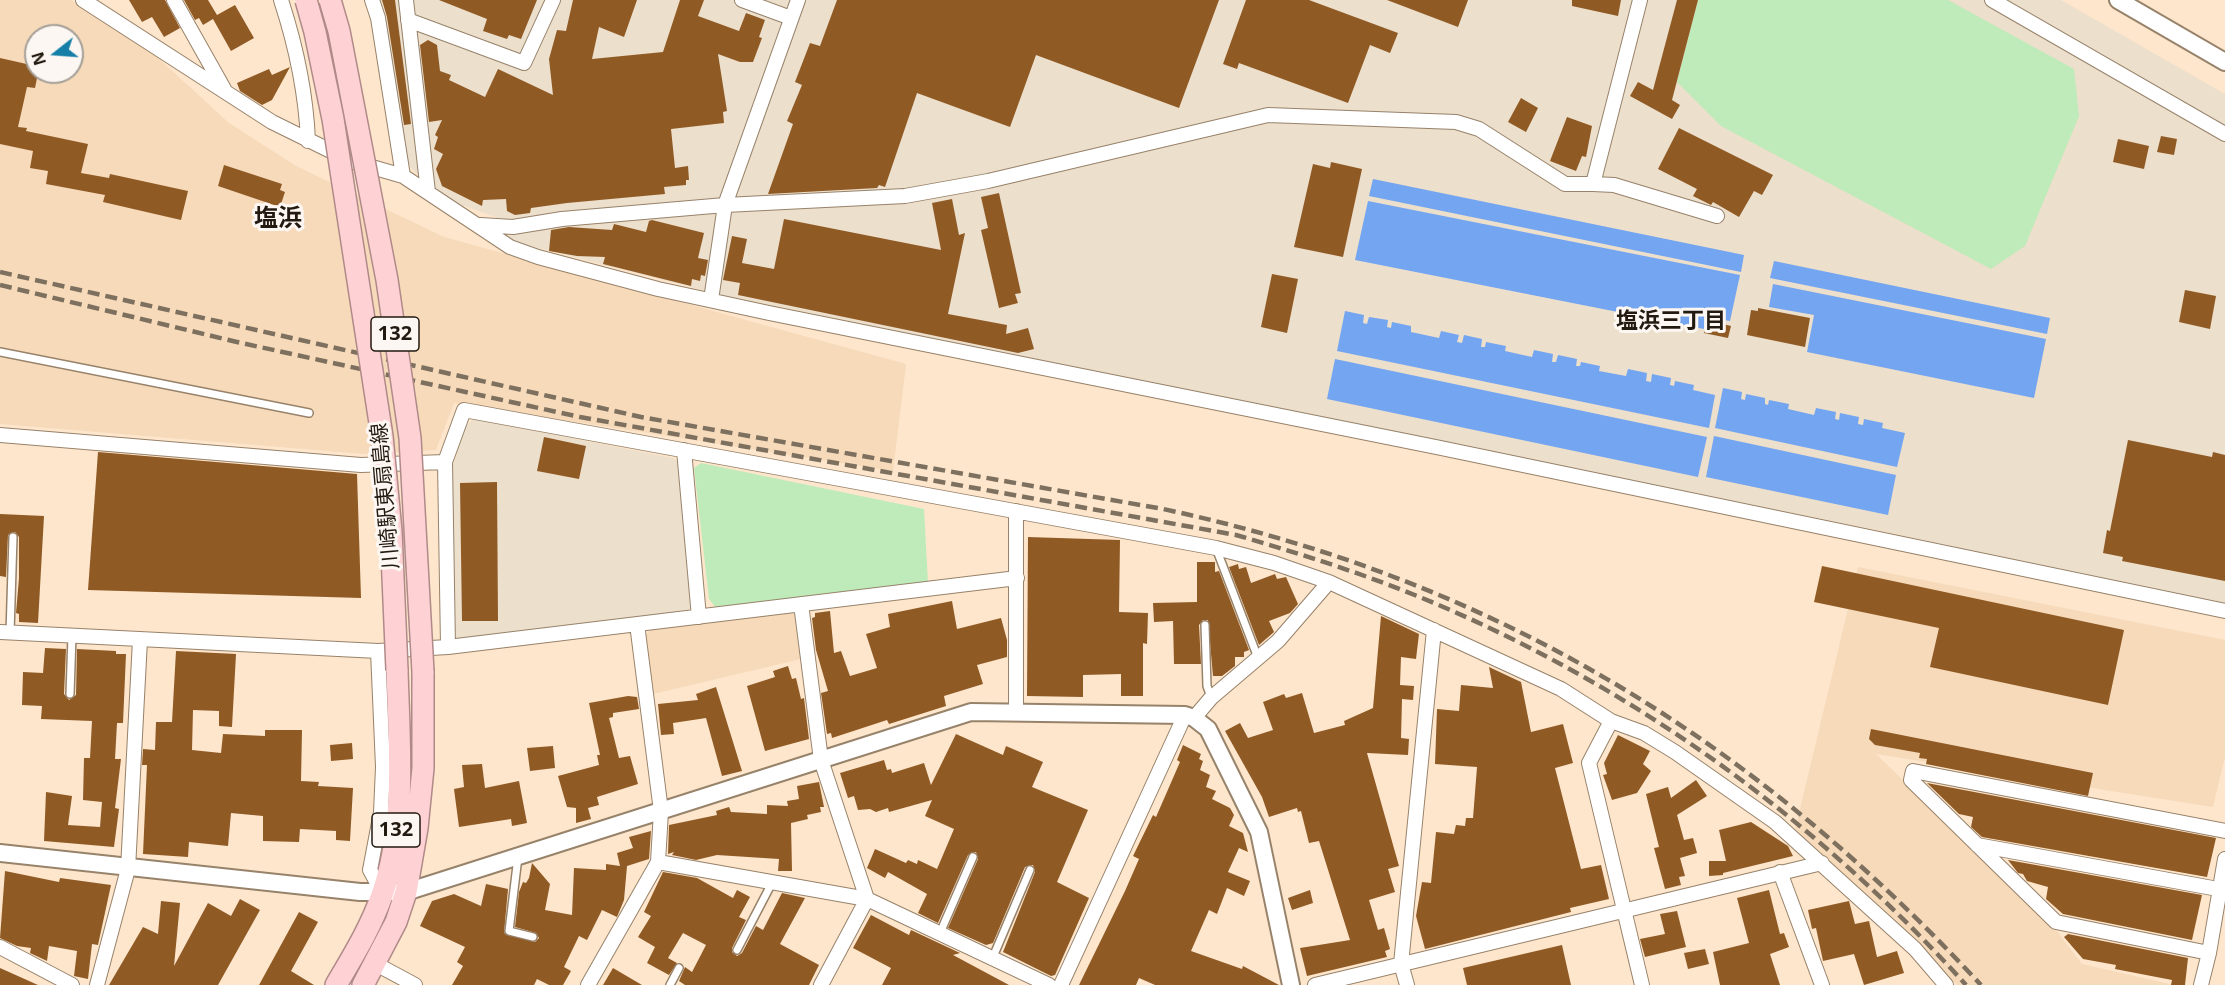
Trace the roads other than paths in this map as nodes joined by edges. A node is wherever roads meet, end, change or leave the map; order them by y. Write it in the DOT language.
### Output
graph roads {
  1 [pos="84,0"];
  2 [pos="174,0"];
  3 [pos="281,0"];
  4 [pos="306,0"];
  5 [pos="330,0"];
  6 [pos="372,0"];
  7 [pos="406,0"];
  8 [pos="553,0"];
  9 [pos="742,0"];
  10 [pos="798,0"];
  11 [pos="1640,0"];
  12 [pos="1992,0"];
  13 [pos="2118,0"];
  14 [pos="791,18"];
  15 [pos="408,20"];
  16 [pos="2225,62"];
  17 [pos="225,91"];
  18 [pos="2225,134"];
  19 [pos="308,141"];
  20 [pos="403,176"];
  21 [pos="1593,184"];
  22 [pos="428,192"];
  23 [pos="725,205"];
  24 [pos="1717,216"];
  25 [pos="478,225"];
  26 [pos="711,300"];
  27 [pos="0,352"];
  28 [pos="309,413"];
  29 [pos="0,435"];
  30 [pos="684,450"];
  31 [pos="445,462"];
  32 [pos="1016,511"];
  33 [pos="13,537"];
  34 [pos="1216,548"];
  35 [pos="1017,578"];
  36 [pos="1329,582"];
  37 [pos="801,604"];
  38 [pos="2225,611"];
  39 [pos="699,617"];
  40 [pos="637,624"];
  41 [pos="1205,625"];
  42 [pos="1434,630"];
  43 [pos="5,633"];
  44 [pos="72,636"];
  45 [pos="140,640"];
  46 [pos="448,647"];
  47 [pos="378,651"];
  48 [pos="1258,658"];
  49 [pos="70,694"];
  50 [pos="1211,698"];
  51 [pos="1016,712"];
  52 [pos="1190,716"];
  53 [pos="1611,721"];
  54 [pos="821,760"];
  55 [pos="661,811"];
  56 [pos="2225,831"];
  57 [pos="1977,845"];
  58 [pos="0,853"];
  59 [pos="518,856"];
  60 [pos="973,856"];
  61 [pos="2225,860"];
  62 [pos="657,862"];
  63 [pos="1822,863"];
  64 [pos="128,869"];
  65 [pos="1029,870"];
  66 [pos="1780,872"];
  67 [pos="773,881"];
  68 [pos="2218,890"];
  69 [pos="406,892"];
  70 [pos="382,894"];
  71 [pos="867,899"];
  72 [pos="1624,909"];
  73 [pos="940,933"];
  74 [pos="532,937"];
  75 [pos="0,947"];
  76 [pos="737,950"];
  77 [pos="2209,953"];
  78 [pos="993,957"];
  79 [pos="374,963"];
  80 [pos="1401,964"];
  81 [pos="679,968"];
  82 [pos="72,985"];
  83 [pos="97,985"];
  84 [pos="336,985"];
  85 [pos="363,985"];
  86 [pos="414,985"];
  87 [pos="588,985"];
  88 [pos="670,985"];
  89 [pos="821,985"];
  90 [pos="1049,985"];
  91 [pos="1061,985"];
  92 [pos="1291,985"];
  93 [pos="1316,985"];
  94 [pos="1407,985"];
  95 [pos="1642,985"];
  96 [pos="1822,985"];
  97 [pos="1946,985"];
  98 [pos="2200,985"];
  1 -- 17 [label="street"];
  2 -- 17 [label="street"];
  3 -- 19 [label="street"];
  4 -- 70 [label="highway, 川崎駅東扇島線 / 132, bridge"];
  5 -- 69 [label="highway, 川崎駅東扇島線 / 132, bridge"];
  6 -- 20 [label="street"];
  7 -- 15 [label="street"];
  8 -- 15 [label="street"];
  9 -- 14 [label="street"];
  10 -- 14 [label="street"];
  11 -- 21 [label="street"];
  12 -- 18 [label="street"];
  13 -- 16 [label="street"];
  14 -- 23 [label="street"];
  15 -- 22 [label="street"];
  17 -- 19 [label="street"];
  19 -- 20 [label="street"];
  20 -- 22 [label="street"];
  21 -- 23 [label="street"];
  21 -- 24 [label="street"];
  22 -- 25 [label="street"];
  23 -- 25 [label="street"];
  23 -- 26 [label="street"];
  25 -- 26 [label="street"];
  26 -- 38 [label="street"];
  27 -- 28 [label="lane"];
  29 -- 31 [label="street"];
  30 -- 31 [label="street"];
  30 -- 32 [label="street"];
  30 -- 39 [label="street"];
  31 -- 46 [label="street"];
  32 -- 34 [label="street"];
  32 -- 35 [label="street"];
  33 -- 43 [label="lane"];
  34 -- 36 [label="street"];
  34 -- 48 [label="lane"];
  35 -- 37 [label="street"];
  35 -- 51 [label="street"];
  36 -- 42 [label="street"];
  36 -- 48 [label="street"];
  37 -- 39 [label="street"];
  37 -- 54 [label="street"];
  39 -- 40 [label="street"];
  40 -- 46 [label="street"];
  40 -- 55 [label="street"];
  41 -- 50 [label="lane"];
  42 -- 53 [label="street"];
  42 -- 80 [label="street"];
  43 -- 44 [label="street"];
  44 -- 45 [label="street"];
  44 -- 49 [label="lane"];
  45 -- 47 [label="street"];
  45 -- 64 [label="street"];
  46 -- 47 [label="street"];
  47 -- 70 [label="street"];
  48 -- 50 [label="street"];
  50 -- 52 [label="street"];
  51 -- 52 [label="street"];
  51 -- 54 [label="street"];
  52 -- 91 [label="street"];
  52 -- 92 [label="street"];
  53 -- 63 [label="street"];
  53 -- 72 [label="street"];
  54 -- 55 [label="street"];
  54 -- 71 [label="street"];
  55 -- 59 [label="street"];
  55 -- 62 [label="street"];
  56 -- 57 [label="street"];
  57 -- 68 [label="street"];
  57 -- 77 [label="street"];
  58 -- 64 [label="street"];
  59 -- 69 [label="street"];
  59 -- 74 [label="lane"];
  60 -- 73 [label="lane"];
  61 -- 68 [label="street"];
  62 -- 67 [label="street"];
  62 -- 87 [label="street"];
  63 -- 66 [label="street"];
  63 -- 97 [label="street"];
  64 -- 70 [label="street"];
  64 -- 83 [label="street"];
  65 -- 78 [label="lane"];
  66 -- 72 [label="street"];
  66 -- 96 [label="street"];
  67 -- 71 [label="street"];
  67 -- 76 [label="lane"];
  68 -- 77 [label="street"];
  69 -- 70 [label="street"];
  69 -- 79 [label="highway, 川崎駅東扇島線 / 132"];
  70 -- 84 [label="highway, 川崎駅東扇島線 / 132"];
  71 -- 73 [label="street"];
  71 -- 89 [label="street"];
  72 -- 80 [label="street"];
  72 -- 95 [label="street"];
  73 -- 78 [label="street"];
  75 -- 82 [label="street"];
  77 -- 98 [label="street"];
  78 -- 90 [label="street"];
  79 -- 85 [label="highway, 川崎駅東扇島線 / 132"];
  79 -- 86 [label="street"];
  80 -- 93 [label="street"];
  80 -- 94 [label="street"];
  81 -- 88 [label="lane"];
}
